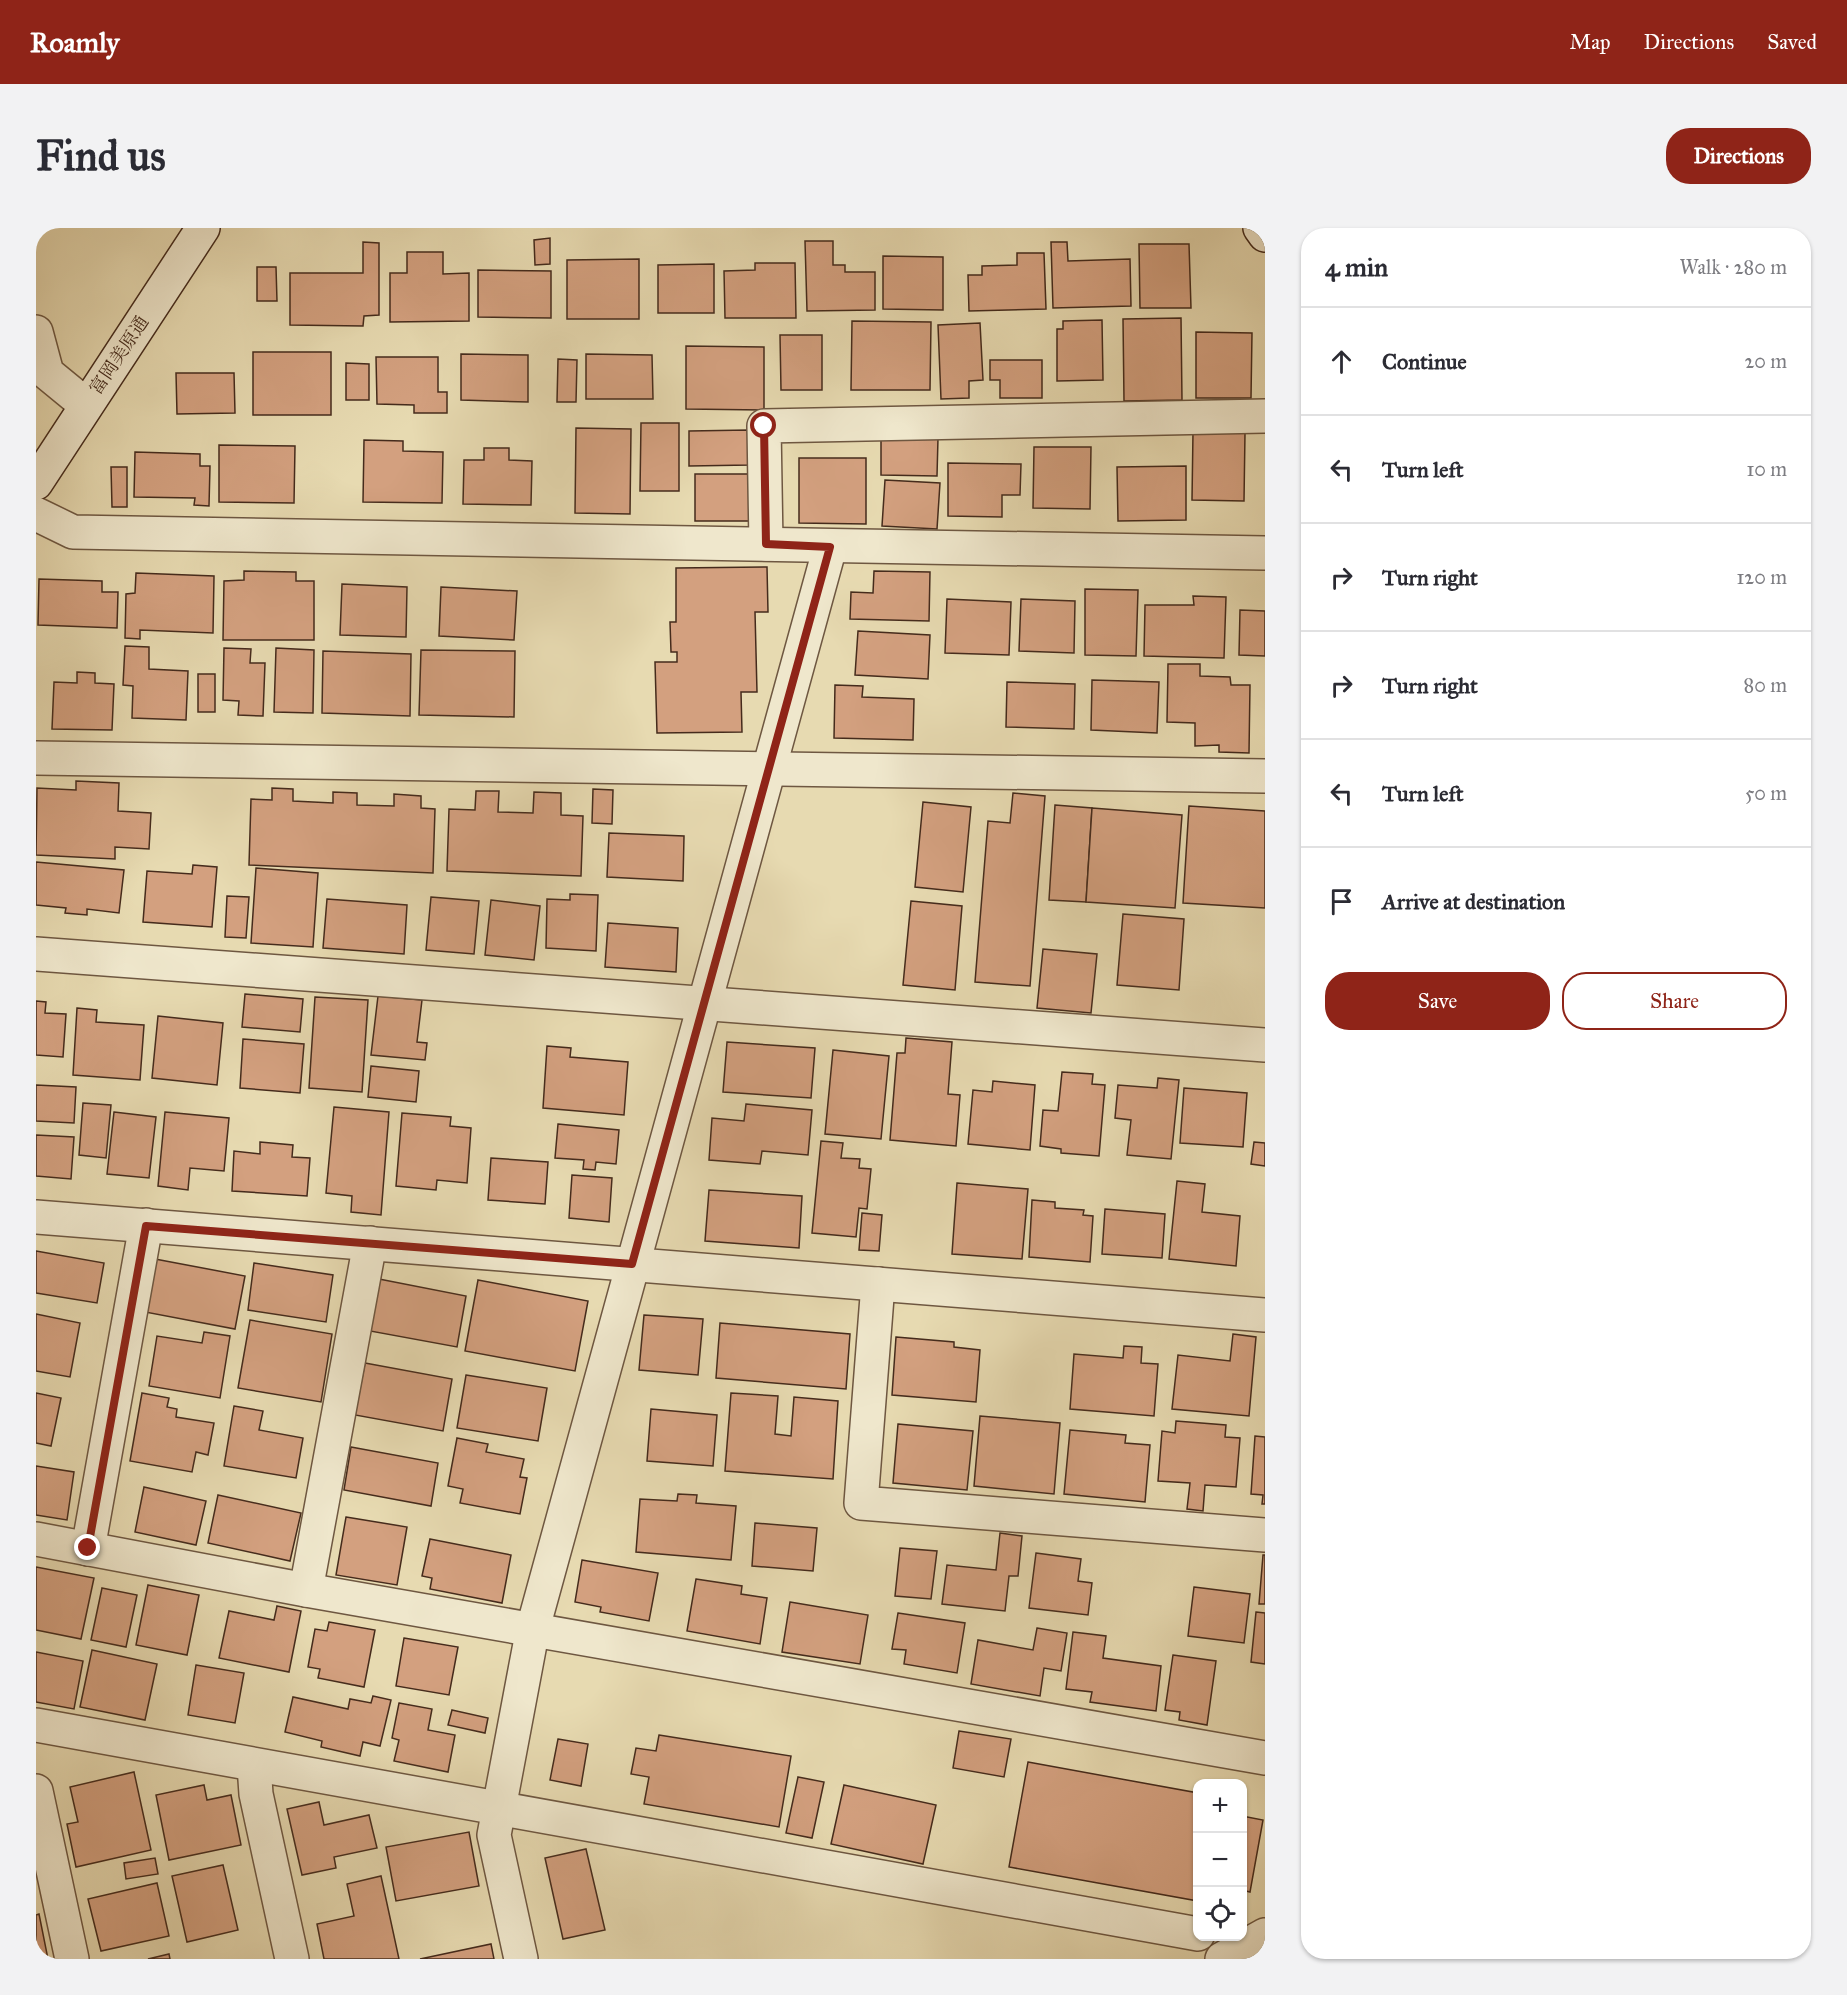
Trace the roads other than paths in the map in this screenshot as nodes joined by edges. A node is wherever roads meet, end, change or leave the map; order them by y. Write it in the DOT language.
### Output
graph roads {
  1 [pos="203,228"];
  2 [pos="1260,228"];
  3 [pos="1265,235"];
  4 [pos="36,332"];
  5 [pos="86,405"];
  6 [pos="1265,416"];
  7 [pos="36,483"];
  8 [pos="36,514"];
  9 [pos="766,544"];
  10 [pos="830,547"];
  11 [pos="1265,553"];
  12 [pos="36,758"];
  13 [pos="768,767"];
  14 [pos="1265,776"];
  15 [pos="36,954"];
  16 [pos="703,1001"];
  17 [pos="1265,1045"];
  18 [pos="36,1217"];
  19 [pos="146,1226"];
  20 [pos="370,1243"];
  21 [pos="632,1264"];
  22 [pos="878,1284"];
  23 [pos="1265,1315"];
  24 [pos="1265,1534"];
  25 [pos="36,1539"];
  26 [pos="88,1548"];
  27 [pos="306,1590"];
  28 [pos="533,1628"];
  29 [pos="36,1725"];
  30 [pos="1265,1758"];
  31 [pos="254,1765"];
  32 [pos="36,1791"];
  33 [pos="500,1808"];
  34 [pos="45,1877"];
  35 [pos="1193,1933"];
  36 [pos="1265,1935"];
  37 [pos="1218,1951"];
  38 [pos="72,1959"];
  39 [pos="292,1959"];
  40 [pos="521,1959"];
  1 -- 5 [label="street, 富岡美原通"];
  2 -- 3 [label="street"];
  4 -- 5 [label="street"];
  5 -- 7 [label="street, 富岡美原通"];
  6 -- 9 [label="street"];
  8 -- 9 [label="street"];
  9 -- 10 [label="street"];
  10 -- 11 [label="street"];
  10 -- 13 [label="street"];
  12 -- 13 [label="street"];
  13 -- 14 [label="street"];
  13 -- 16 [label="street"];
  15 -- 16 [label="street"];
  16 -- 17 [label="street"];
  16 -- 21 [label="street"];
  18 -- 19 [label="street"];
  19 -- 20 [label="street"];
  19 -- 26 [label="street"];
  20 -- 21 [label="street"];
  20 -- 27 [label="street"];
  21 -- 22 [label="street"];
  21 -- 28 [label="street"];
  22 -- 23 [label="street"];
  22 -- 24 [label="street"];
  25 -- 26 [label="street"];
  26 -- 27 [label="street"];
  27 -- 28 [label="street"];
  28 -- 30 [label="street"];
  28 -- 33 [label="street"];
  29 -- 31 [label="street"];
  31 -- 33 [label="street"];
  31 -- 39 [label="street"];
  32 -- 34 [label="street"];
  33 -- 35 [label="street"];
  33 -- 40 [label="street"];
  34 -- 38 [label="street"];
  36 -- 37 [label="street"];
}
